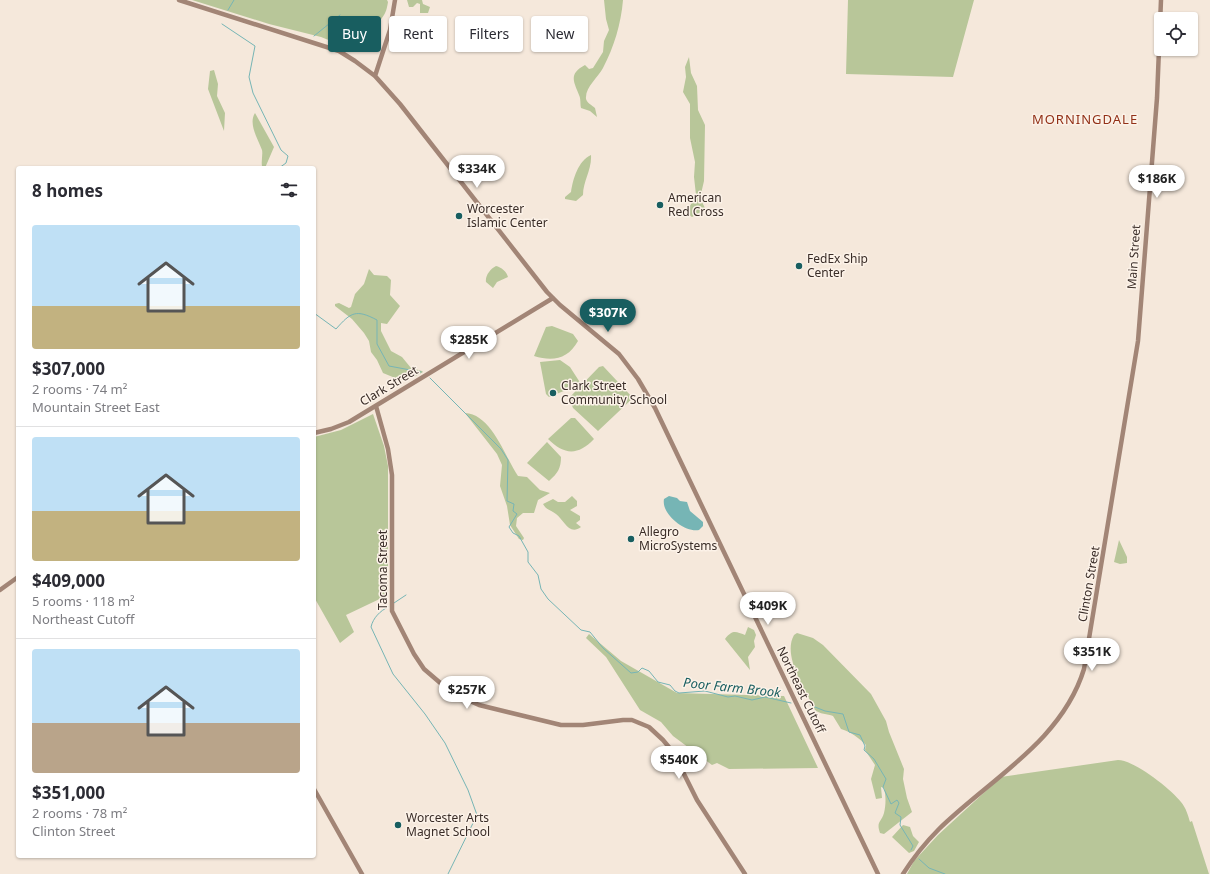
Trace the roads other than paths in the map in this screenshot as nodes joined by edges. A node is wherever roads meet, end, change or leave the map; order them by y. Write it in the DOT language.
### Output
graph roads {
  1 [pos="179,0"];
  2 [pos="395,0"];
  3 [pos="1161,0"];
  4 [pos="375,76"];
  5 [pos="553,298"];
  6 [pos="1130,395"];
  7 [pos="376,406"];
  8 [pos="316,432"];
  9 [pos="16,578"];
  10 [pos="0,590"];
  11 [pos="316,792"];
  12 [pos="362,874"];
  13 [pos="745,874"];
  14 [pos="878,874"];
  15 [pos="903,874"];
  1 -- 4 [label="main road, Northeast Cutoff"];
  2 -- 4 [label="main road"];
  3 -- 6 [label="main road, Main Street"];
  4 -- 5 [label="main road, Northeast Cutoff"];
  5 -- 7 [label="main road, Clark Street"];
  5 -- 14 [label="main road, Northeast Cutoff"];
  6 -- 15 [label="main road, Clinton Street"];
  7 -- 8 [label="main road, Clark Street"];
  7 -- 13 [label="main road, Tacoma Street"];
  9 -- 10 [label="main road"];
  11 -- 12 [label="main road"];
}
